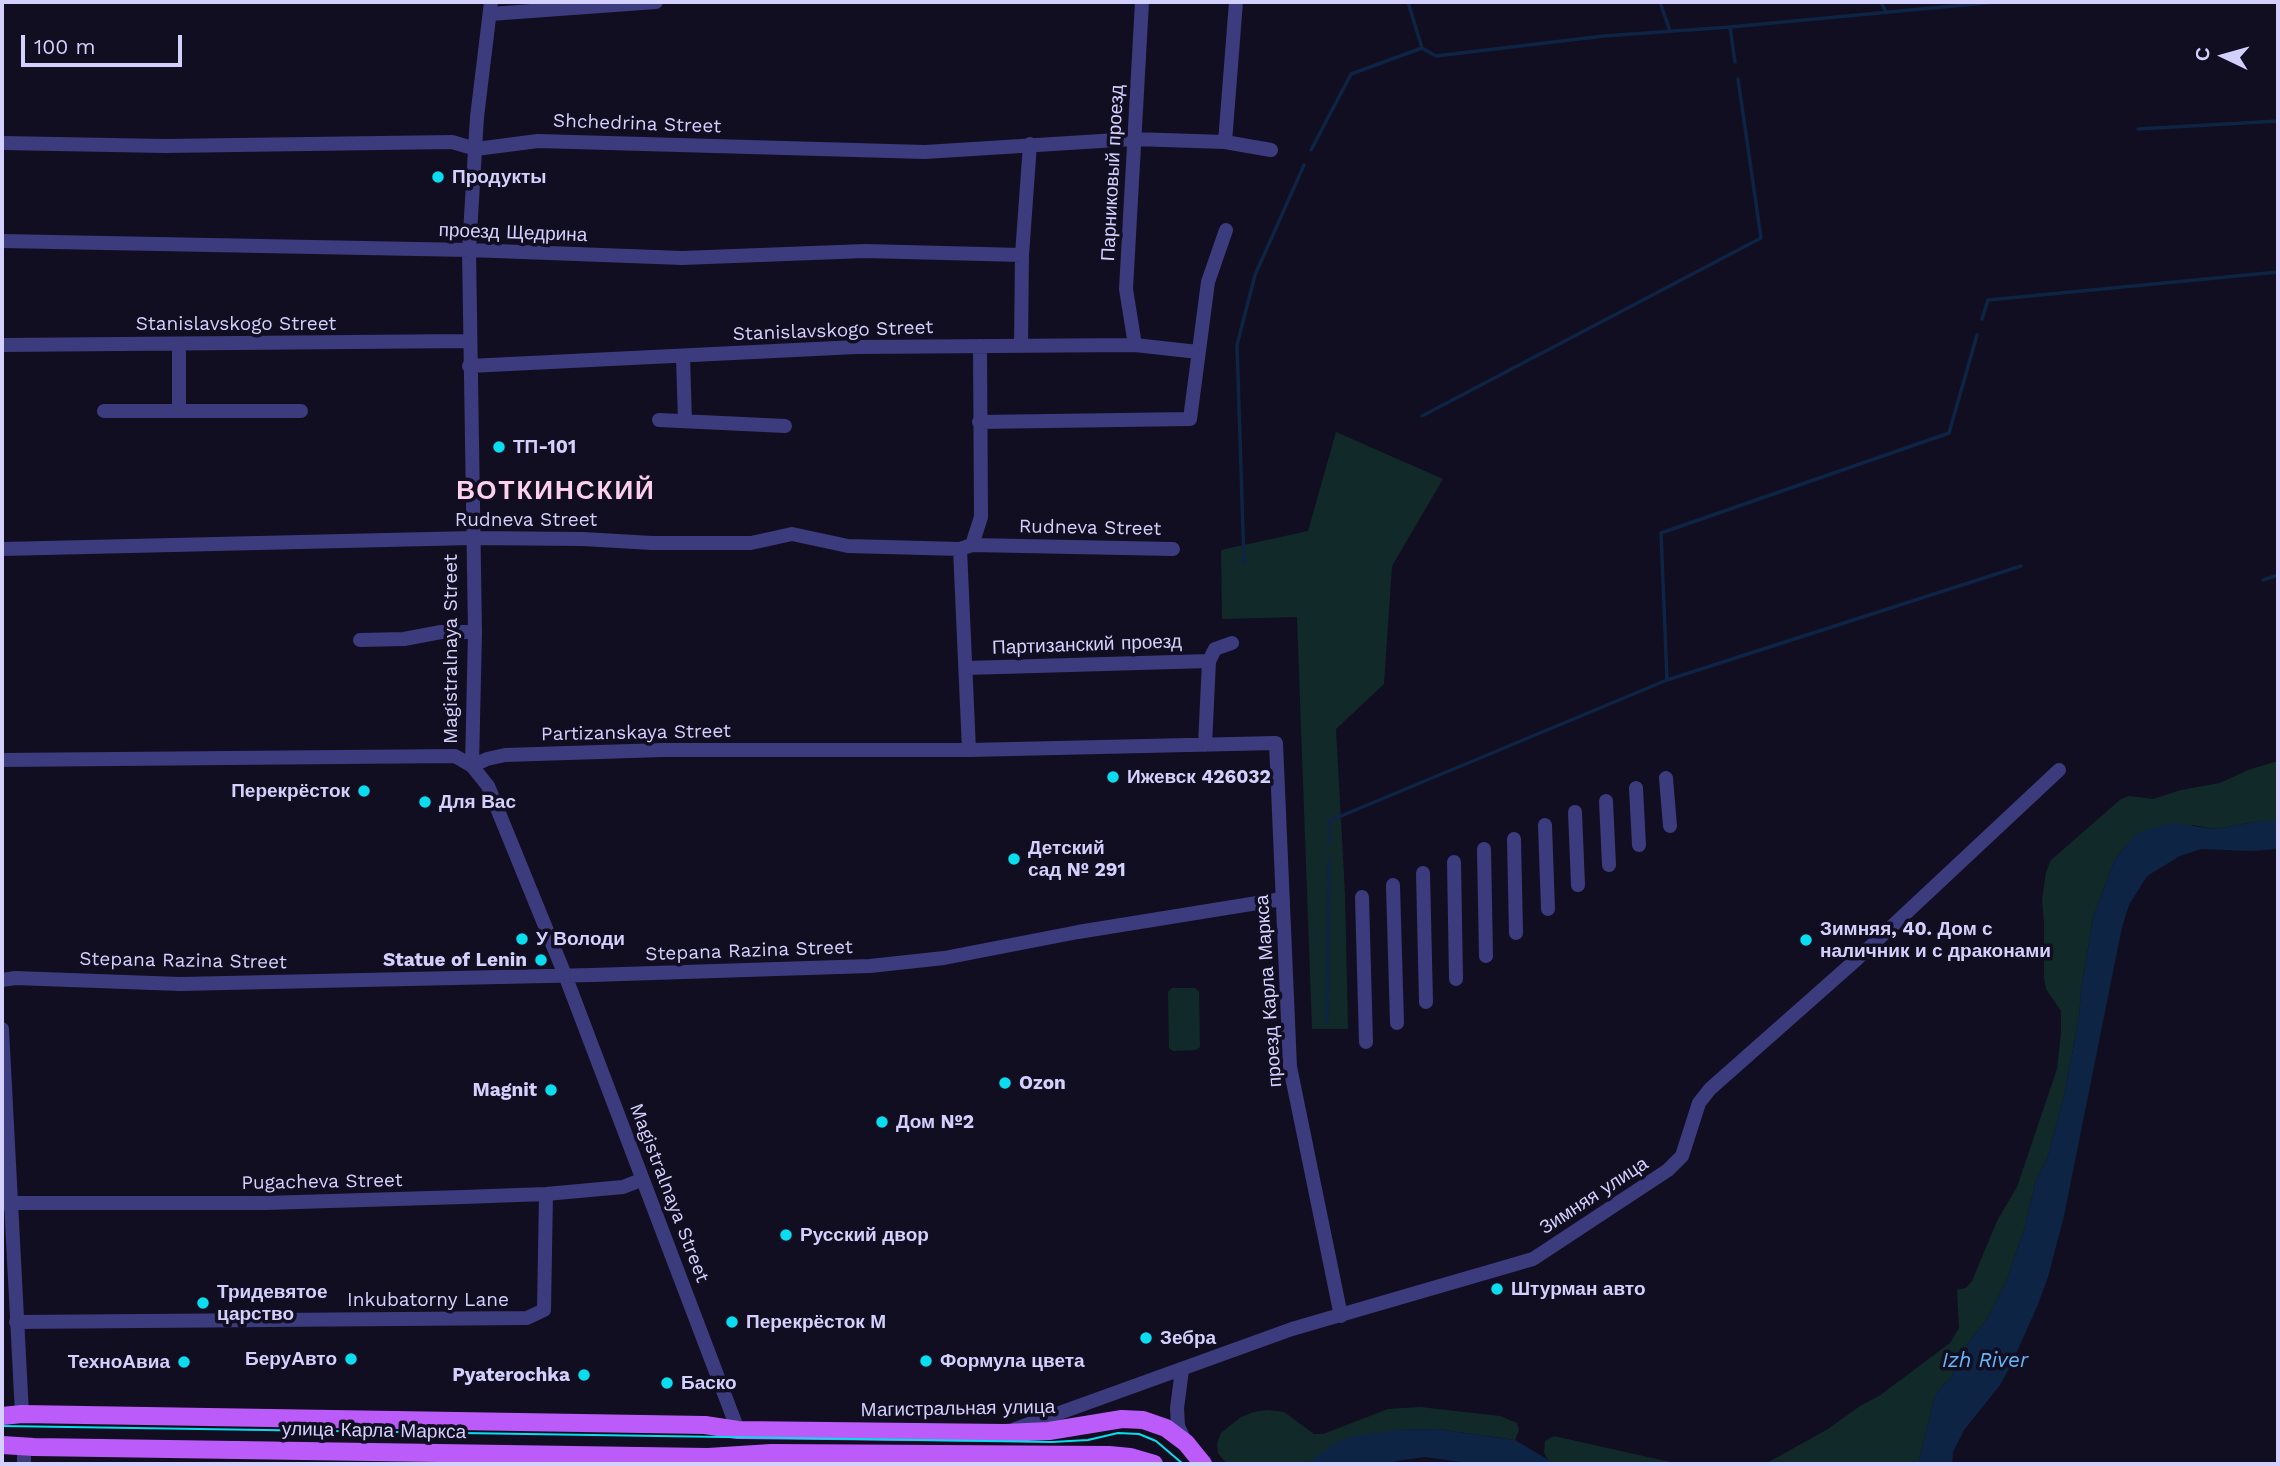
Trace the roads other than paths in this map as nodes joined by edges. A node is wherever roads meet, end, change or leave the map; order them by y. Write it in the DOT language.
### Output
graph roads {
  1 [pos="656,2"];
  2 [pos="1142,2"];
  3 [pos="1236,2"];
  4 [pos="490,8"];
  5 [pos="1133,139"];
  6 [pos="1225,142"];
  7 [pos="2,144"];
  8 [pos="1030,144"];
  9 [pos="477,149"];
  10 [pos="1271,150"];
  11 [pos="1226,230"];
  12 [pos="2,241"];
  13 [pos="470,250"];
  14 [pos="1022,255"];
  15 [pos="470,341"];
  16 [pos="179,344"];
  17 [pos="2,345"];
  18 [pos="1021,345"];
  19 [pos="1135,345"];
  20 [pos="980,346"];
  21 [pos="1198,352"];
  22 [pos="684,357"];
  23 [pos="470,366"];
  24 [pos="104,411"];
  25 [pos="179,411"];
  26 [pos="301,411"];
  27 [pos="659,420"];
  28 [pos="685,421"];
  29 [pos="979,422"];
  30 [pos="785,426"];
  31 [pos="472,538"];
  32 [pos="966,547"];
  33 [pos="2,548"];
  34 [pos="1173,549"];
  35 [pos="475,632"];
  36 [pos="360,640"];
  37 [pos="1232,643"];
  38 [pos="1209,661"];
  39 [pos="966,668"];
  40 [pos="1276,743"];
  41 [pos="1205,745"];
  42 [pos="970,750"];
  43 [pos="2,760"];
  44 [pos="472,766"];
  45 [pos="2059,771"];
  46 [pos="1665,778"];
  47 [pos="1636,788"];
  48 [pos="1606,801"];
  49 [pos="1576,812"];
  50 [pos="1545,825"];
  51 [pos="1670,826"];
  52 [pos="1514,839"];
  53 [pos="1639,845"];
  54 [pos="1484,849"];
  55 [pos="1454,862"];
  56 [pos="1609,865"];
  57 [pos="1423,873"];
  58 [pos="1393,885"];
  59 [pos="1578,885"];
  60 [pos="1362,897"];
  61 [pos="1282,899"];
  62 [pos="1548,909"];
  63 [pos="1516,933"];
  64 [pos="1486,956"];
  65 [pos="565,975"];
  66 [pos="1456,979"];
  67 [pos="2,980"];
  68 [pos="1426,1002"];
  69 [pos="1397,1023"];
  70 [pos="2,1030"];
  71 [pos="1366,1042"];
  72 [pos="4,1101"];
  73 [pos="641,1181"];
  74 [pos="546,1194"];
  75 [pos="6,1203"];
  76 [pos="1341,1316"];
  77 [pos="16,1322"];
  78 [pos="1182,1370"];
  79 [pos="22,1414"];
  80 [pos="2,1416"];
  81 [pos="738,1430"];
  82 [pos="1005,1433"];
  83 [pos="1186,1443"];
  84 [pos="2,1445"];
  85 [pos="746,1453"];
  86 [pos="24,1455"];
  87 [pos="1154,1464"];
  88 [pos="1203,1464"];
  1 -- 4 [label="street"];
  2 -- 5 [label="street, Парниковый проезд"];
  3 -- 6 [label="street"];
  4 -- 9 [label="street, Magistralnaya Street"];
  5 -- 6 [label="street, Shchedrina Street"];
  5 -- 8 [label="street, Shchedrina Street"];
  5 -- 19 [label="street, Парниковый проезд"];
  6 -- 10 [label="street, Shchedrina Street"];
  7 -- 9 [label="street, Shchedrina Street"];
  8 -- 9 [label="street, Shchedrina Street"];
  8 -- 14 [label="street"];
  9 -- 13 [label="street, Magistralnaya Street"];
  11 -- 21 [label="street"];
  12 -- 13 [label="street, проезд Щедрина"];
  13 -- 14 [label="street, проезд Щедрина"];
  13 -- 15 [label="street, Magistralnaya Street"];
  14 -- 18 [label="street"];
  15 -- 16 [label="street, Stanislavskogo Street"];
  15 -- 23 [label="street, Magistralnaya Street"];
  16 -- 17 [label="street, Stanislavskogo Street"];
  16 -- 25 [label="street"];
  18 -- 19 [label="street, Stanislavskogo Street"];
  18 -- 20 [label="street, Stanislavskogo Street"];
  19 -- 21 [label="street, Stanislavskogo Street"];
  20 -- 22 [label="street, Stanislavskogo Street"];
  20 -- 29 [label="street, Партизанский проезд"];
  21 -- 29 [label="street"];
  22 -- 23 [label="street, Stanislavskogo Street"];
  22 -- 28 [label="street"];
  23 -- 31 [label="street, Magistralnaya Street"];
  24 -- 25 [label="street"];
  25 -- 26 [label="street"];
  27 -- 28 [label="street"];
  28 -- 30 [label="street"];
  29 -- 32 [label="street, Партизанский проезд"];
  31 -- 32 [label="street, Rudneva Street"];
  31 -- 33 [label="street, Rudneva Street"];
  31 -- 35 [label="street, Magistralnaya Street"];
  32 -- 34 [label="street, Rudneva Street"];
  32 -- 39 [label="street, Партизанский проезд"];
  35 -- 36 [label="street"];
  35 -- 44 [label="street, Magistralnaya Street"];
  37 -- 38 [label="street"];
  38 -- 39 [label="street, Партизанский проезд"];
  38 -- 41 [label="street"];
  39 -- 42 [label="street, Партизанский проезд"];
  40 -- 41 [label="street, Partizanskaya Street"];
  40 -- 61 [label="street, проезд Карла Маркса"];
  41 -- 42 [label="street, Partizanskaya Street"];
  42 -- 44 [label="street, Partizanskaya Street"];
  43 -- 44 [label="street"];
  44 -- 65 [label="street, Magistralnaya Street"];
  45 -- 76 [label="street, Зимняя улица"];
  46 -- 51 [label="street"];
  47 -- 53 [label="street"];
  48 -- 56 [label="street"];
  49 -- 59 [label="street"];
  50 -- 62 [label="street"];
  52 -- 63 [label="street"];
  54 -- 64 [label="street"];
  55 -- 66 [label="street"];
  57 -- 68 [label="street"];
  58 -- 69 [label="street"];
  60 -- 71 [label="street"];
  61 -- 65 [label="street, Stepana Razina Street"];
  61 -- 76 [label="street, проезд Карла Маркса"];
  65 -- 67 [label="street, Stepana Razina Street"];
  65 -- 73 [label="street, Magistralnaya Street"];
  70 -- 72 [label="street"];
  72 -- 75 [label="street"];
  73 -- 74 [label="street, Pugacheva Street"];
  73 -- 81 [label="street, Magistralnaya Street"];
  74 -- 75 [label="street, Pugacheva Street"];
  74 -- 77 [label="street, Inkubatorny Lane"];
  75 -- 77 [label="street"];
  76 -- 78 [label="street, Зимняя улица"];
  77 -- 79 [label="street"];
  78 -- 82 [label="street, Зимняя улица"];
  78 -- 83 [label="street"];
  79 -- 80 [label="main road, улица Карла Маркса"];
  79 -- 81 [label="main road, улица Карла Маркса"];
  79 -- 86 [label="main road"];
  81 -- 82 [label="main road, Магистральная улица"];
  81 -- 85 [label="main road, Magistralnaya Street"];
  82 -- 83 [label="main road, Магистральная улица"];
  83 -- 88 [label="main road, Магистральная улица"];
  84 -- 86 [label="main road, улица Карла Маркса"];
  85 -- 86 [label="main road, улица Карла Маркса"];
  85 -- 87 [label="main road"];
}
